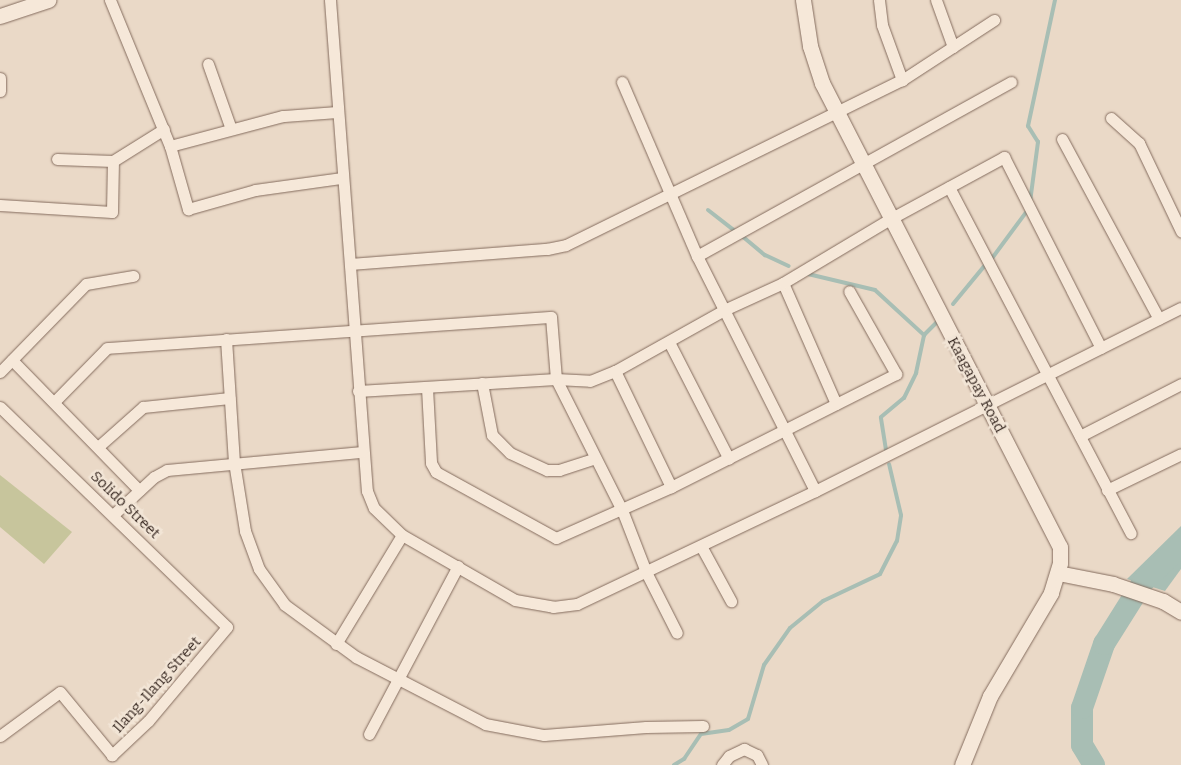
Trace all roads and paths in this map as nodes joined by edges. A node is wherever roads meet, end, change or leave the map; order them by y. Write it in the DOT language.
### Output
graph roads {
  1 [pos="48,0"];
  2 [pos="110,0"];
  3 [pos="330,0"];
  4 [pos="803,0"];
  5 [pos="879,0"];
  6 [pos="936,0"];
  7 [pos="0,16"];
  8 [pos="994,20"];
  9 [pos="953,47"];
  10 [pos="208,64"];
  11 [pos="0,78"];
  12 [pos="902,80"];
  13 [pos="622,82"];
  14 [pos="1011,82"];
  15 [pos="0,91"];
  16 [pos="338,112"];
  17 [pos="836,114"];
  18 [pos="1111,118"];
  19 [pos="164,129"];
  20 [pos="231,129"];
  21 [pos="1062,138"];
  22 [pos="170,146"];
  23 [pos="58,159"];
  24 [pos="113,161"];
  25 [pos="863,166"];
  26 [pos="342,178"];
  27 [pos="949,187"];
  28 [pos="669,196"];
  29 [pos="0,205"];
  30 [pos="890,219"];
  31 [pos="1181,231"];
  32 [pos="697,256"];
  33 [pos="350,264"];
  34 [pos="133,276"];
  35 [pos="783,283"];
  36 [pos="849,291"];
  37 [pos="1181,308"];
  38 [pos="724,310"];
  39 [pos="1159,320"];
  40 [pos="354,330"];
  41 [pos="226,339"];
  42 [pos="668,342"];
  43 [pos="1102,348"];
  44 [pos="12,360"];
  45 [pos="615,371"];
  46 [pos="0,372"];
  47 [pos="1047,376"];
  48 [pos="556,379"];
  49 [pos="482,383"];
  50 [pos="1181,384"];
  51 [pos="427,388"];
  52 [pos="358,391"];
  53 [pos="230,398"];
  54 [pos="55,401"];
  55 [pos="836,404"];
  56 [pos="0,406"];
  57 [pos="987,407"];
  58 [pos="785,431"];
  59 [pos="1080,436"];
  60 [pos="99,446"];
  61 [pos="362,452"];
  62 [pos="1181,454"];
  63 [pos="593,459"];
  64 [pos="729,459"];
  65 [pos="234,462"];
  66 [pos="671,487"];
  67 [pos="140,490"];
  68 [pos="1107,490"];
  69 [pos="815,491"];
  70 [pos="622,510"];
  71 [pos="114,514"];
  72 [pos="1132,532"];
  73 [pos="402,535"];
  74 [pos="701,546"];
  75 [pos="458,566"];
  76 [pos="646,572"];
  77 [pos="1058,573"];
  78 [pos="732,601"];
  79 [pos="1179,615"];
  80 [pos="227,626"];
  81 [pos="677,633"];
  82 [pos="336,644"];
  83 [pos="398,680"];
  84 [pos="703,726"];
  85 [pos="369,734"];
  86 [pos="0,736"];
  87 [pos="113,760"];
  88 [pos="722,765"];
  89 [pos="762,765"];
  90 [pos="962,765"];
  1 -- 7 [label="street"];
  2 -- 19 [label="street"];
  3 -- 16 [label="street"];
  4 -- 17 [label="street, Kaagapay Road"];
  5 -- 12 [label="street"];
  6 -- 9 [label="street"];
  8 -- 9 [label="street"];
  9 -- 12 [label="street"];
  10 -- 20 [label="street"];
  11 -- 15 [label="street"];
  12 -- 17 [label="street"];
  13 -- 28 [label="street"];
  14 -- 25 [label="street"];
  16 -- 20 [label="street"];
  16 -- 26 [label="street"];
  17 -- 25 [label="street, Kaagapay Road"];
  17 -- 28 [label="street"];
  18 -- 31 [label="street"];
  19 -- 22 [label="street"];
  19 -- 24 [label="street"];
  20 -- 22 [label="street"];
  21 -- 39 [label="street"];
  22 -- 26 [label="street"];
  23 -- 24 [label="street"];
  24 -- 29 [label="street"];
  25 -- 30 [label="street, Kaagapay Road"];
  25 -- 32 [label="street"];
  26 -- 33 [label="street"];
  27 -- 30 [label="street"];
  27 -- 43 [label="street"];
  27 -- 47 [label="street"];
  28 -- 32 [label="street"];
  28 -- 33 [label="street"];
  30 -- 35 [label="street"];
  30 -- 57 [label="street, Kaagapay Road"];
  32 -- 38 [label="street"];
  33 -- 40 [label="street"];
  34 -- 44 [label="street"];
  35 -- 38 [label="street"];
  35 -- 55 [label="street"];
  36 -- 55 [label="street"];
  37 -- 39 [label="street"];
  38 -- 42 [label="street"];
  38 -- 58 [label="street"];
  39 -- 43 [label="street"];
  40 -- 41 [label="street"];
  40 -- 48 [label="street"];
  40 -- 52 [label="street"];
  41 -- 53 [label="street"];
  41 -- 54 [label="street"];
  42 -- 45 [label="street"];
  42 -- 64 [label="street"];
  43 -- 47 [label="street"];
  44 -- 46 [label="street"];
  44 -- 54 [label="street"];
  45 -- 48 [label="street"];
  45 -- 66 [label="street"];
  47 -- 57 [label="street"];
  47 -- 59 [label="street"];
  48 -- 49 [label="street"];
  48 -- 63 [label="street"];
  49 -- 51 [label="street"];
  49 -- 63 [label="street"];
  50 -- 59 [label="street"];
  51 -- 52 [label="street"];
  51 -- 70 [label="street"];
  52 -- 61 [label="street"];
  53 -- 60 [label="street"];
  53 -- 65 [label="street"];
  54 -- 60 [label="street"];
  55 -- 58 [label="street"];
  56 -- 71 [label="street, Solido Street"];
  57 -- 69 [label="street"];
  57 -- 77 [label="street, Kaagapay Road"];
  58 -- 64 [label="street"];
  58 -- 69 [label="street"];
  59 -- 68 [label="street"];
  60 -- 67 [label="street"];
  61 -- 65 [label="street"];
  61 -- 73 [label="street"];
  62 -- 68 [label="street"];
  63 -- 70 [label="street"];
  64 -- 66 [label="street"];
  65 -- 67 [label="street"];
  65 -- 82 [label="street"];
  66 -- 70 [label="street"];
  67 -- 71 [label="street"];
  68 -- 72 [label="street"];
  69 -- 74 [label="street"];
  70 -- 76 [label="street"];
  71 -- 80 [label="street, Solido Street"];
  73 -- 75 [label="street"];
  73 -- 82 [label="street"];
  74 -- 76 [label="street"];
  74 -- 78 [label="street"];
  75 -- 76 [label="street"];
  75 -- 83 [label="street"];
  76 -- 81 [label="street"];
  77 -- 79 [label="street"];
  77 -- 90 [label="street, Kaagapay Road"];
  80 -- 87 [label="street, Ilang-Ilang Street"];
  82 -- 83 [label="street"];
  83 -- 84 [label="street"];
  83 -- 85 [label="street"];
  86 -- 87 [label="street, Ilang-Ilang Street"];
  88 -- 89 [label="street"];
}
